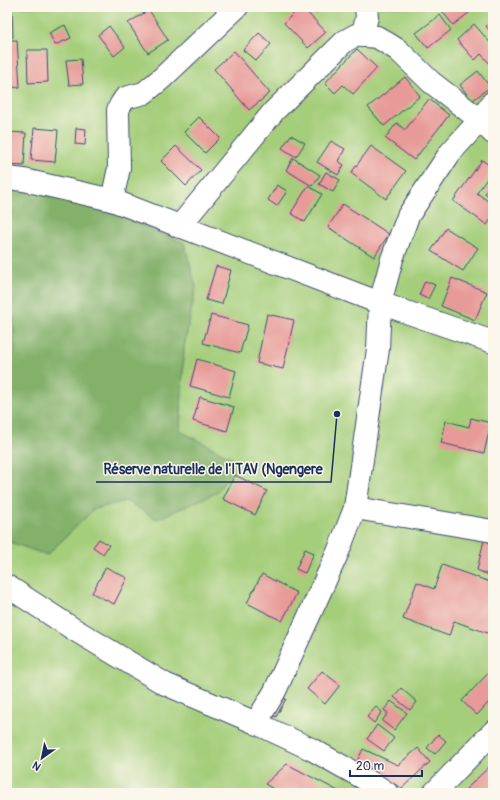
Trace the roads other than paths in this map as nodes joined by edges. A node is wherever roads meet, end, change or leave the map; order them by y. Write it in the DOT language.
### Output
graph roads {
  1 [pos="237,7"];
  2 [pos="366,7"];
  3 [pos="362,36"];
  4 [pos="493,102"];
  5 [pos="486,126"];
  6 [pos="7,178"];
  7 [pos="112,200"];
  8 [pos="180,226"];
  9 [pos="380,303"];
  10 [pos="493,342"];
  11 [pos="355,508"];
  12 [pos="493,531"];
  13 [pos="7,586"];
  14 [pos="256,724"];
  15 [pos="493,732"];
  16 [pos="387,793"];
  17 [pos="434,793"];
  1 -- 7 [label="street"];
  2 -- 3 [label="street"];
  3 -- 5 [label="street"];
  3 -- 8 [label="street"];
  4 -- 5 [label="street"];
  5 -- 9 [label="street"];
  6 -- 7 [label="street"];
  7 -- 8 [label="street"];
  8 -- 9 [label="street"];
  9 -- 10 [label="street"];
  9 -- 11 [label="street"];
  11 -- 12 [label="street"];
  11 -- 14 [label="street"];
  13 -- 14 [label="street"];
  14 -- 16 [label="street"];
  15 -- 17 [label="street"];
}
